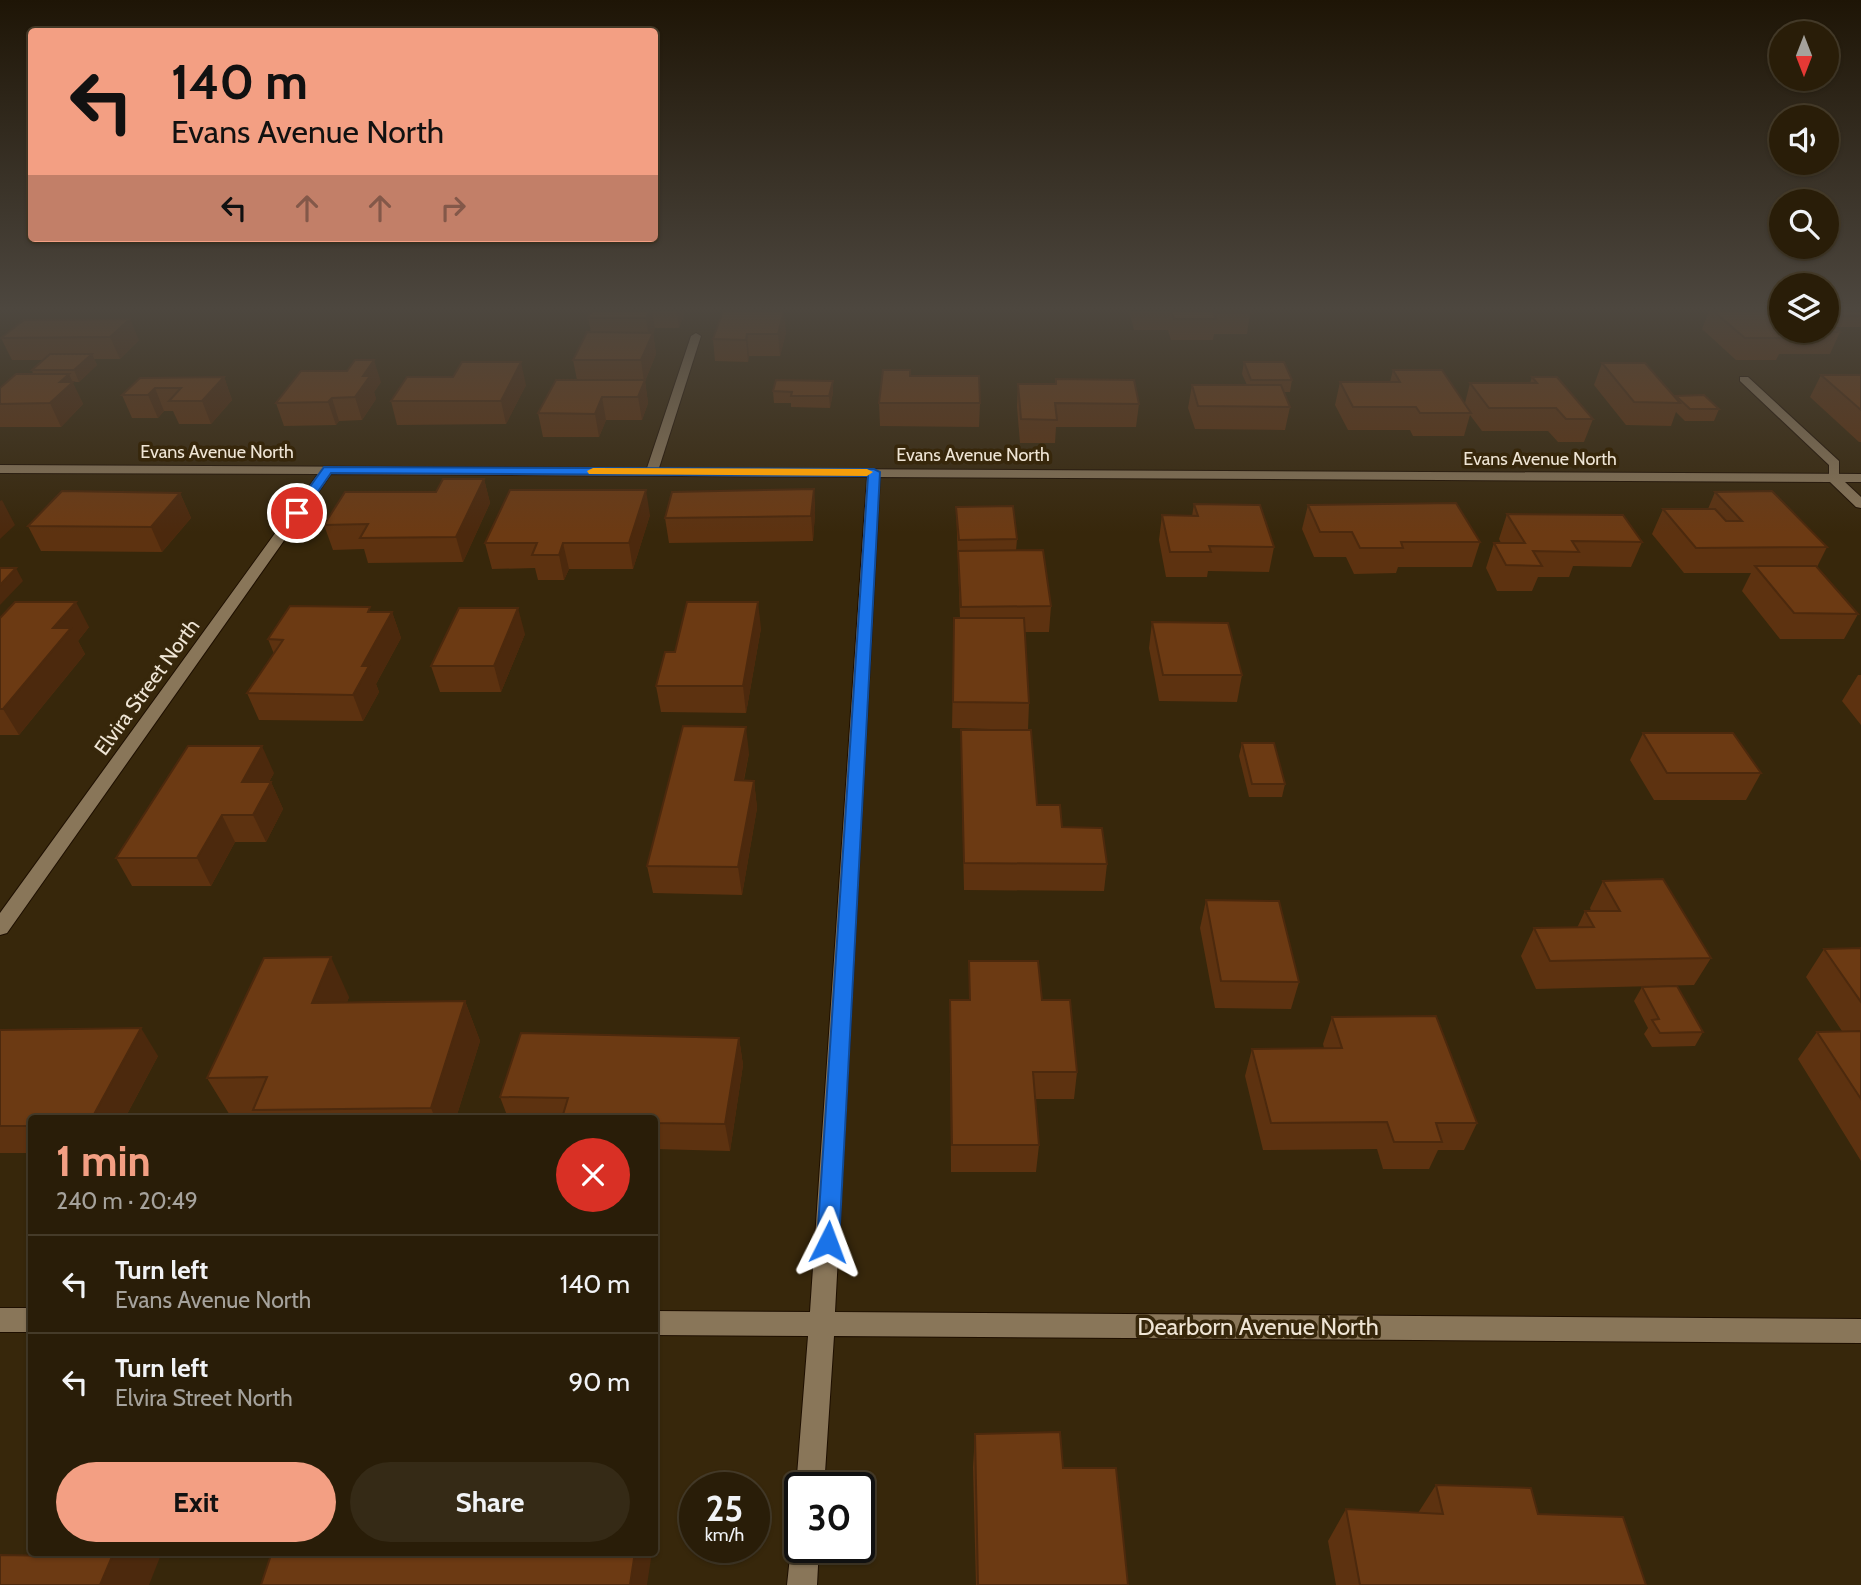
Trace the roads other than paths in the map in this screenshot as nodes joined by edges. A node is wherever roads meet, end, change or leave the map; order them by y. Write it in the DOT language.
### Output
graph roads {
  1 [pos="680,385"];
  2 [pos="1750,385"];
  3 [pos="0,469"];
  4 [pos="328,470"];
  5 [pos="652,471"];
  6 [pos="874,472"];
  7 [pos="1834,478"];
  8 [pos="1861,478"];
  9 [pos="1861,505"];
  10 [pos="0,928"];
  11 [pos="0,1320"];
  12 [pos="28,1321"];
  13 [pos="658,1323"];
  14 [pos="822,1324"];
  15 [pos="1861,1331"];
  16 [pos="811,1472"];
  17 [pos="804,1563"];
  18 [pos="802,1585"];
  1 -- 5 [label="street"];
  2 -- 7 [label="street"];
  3 -- 4 [label="street, Evans Avenue North"];
  4 -- 5 [label="street, Evans Avenue North"];
  4 -- 10 [label="street, Elvira Street North"];
  5 -- 6 [label="street, Evans Avenue North"];
  6 -- 7 [label="street, Evans Avenue North"];
  6 -- 14 [label="street"];
  7 -- 8 [label="street, Evans Avenue North"];
  7 -- 9 [label="street"];
  11 -- 12 [label="street"];
  13 -- 14 [label="street, Dearborn Avenue North"];
  14 -- 15 [label="street, Dearborn Avenue North"];
  14 -- 16 [label="street"];
  17 -- 18 [label="street"];
}
